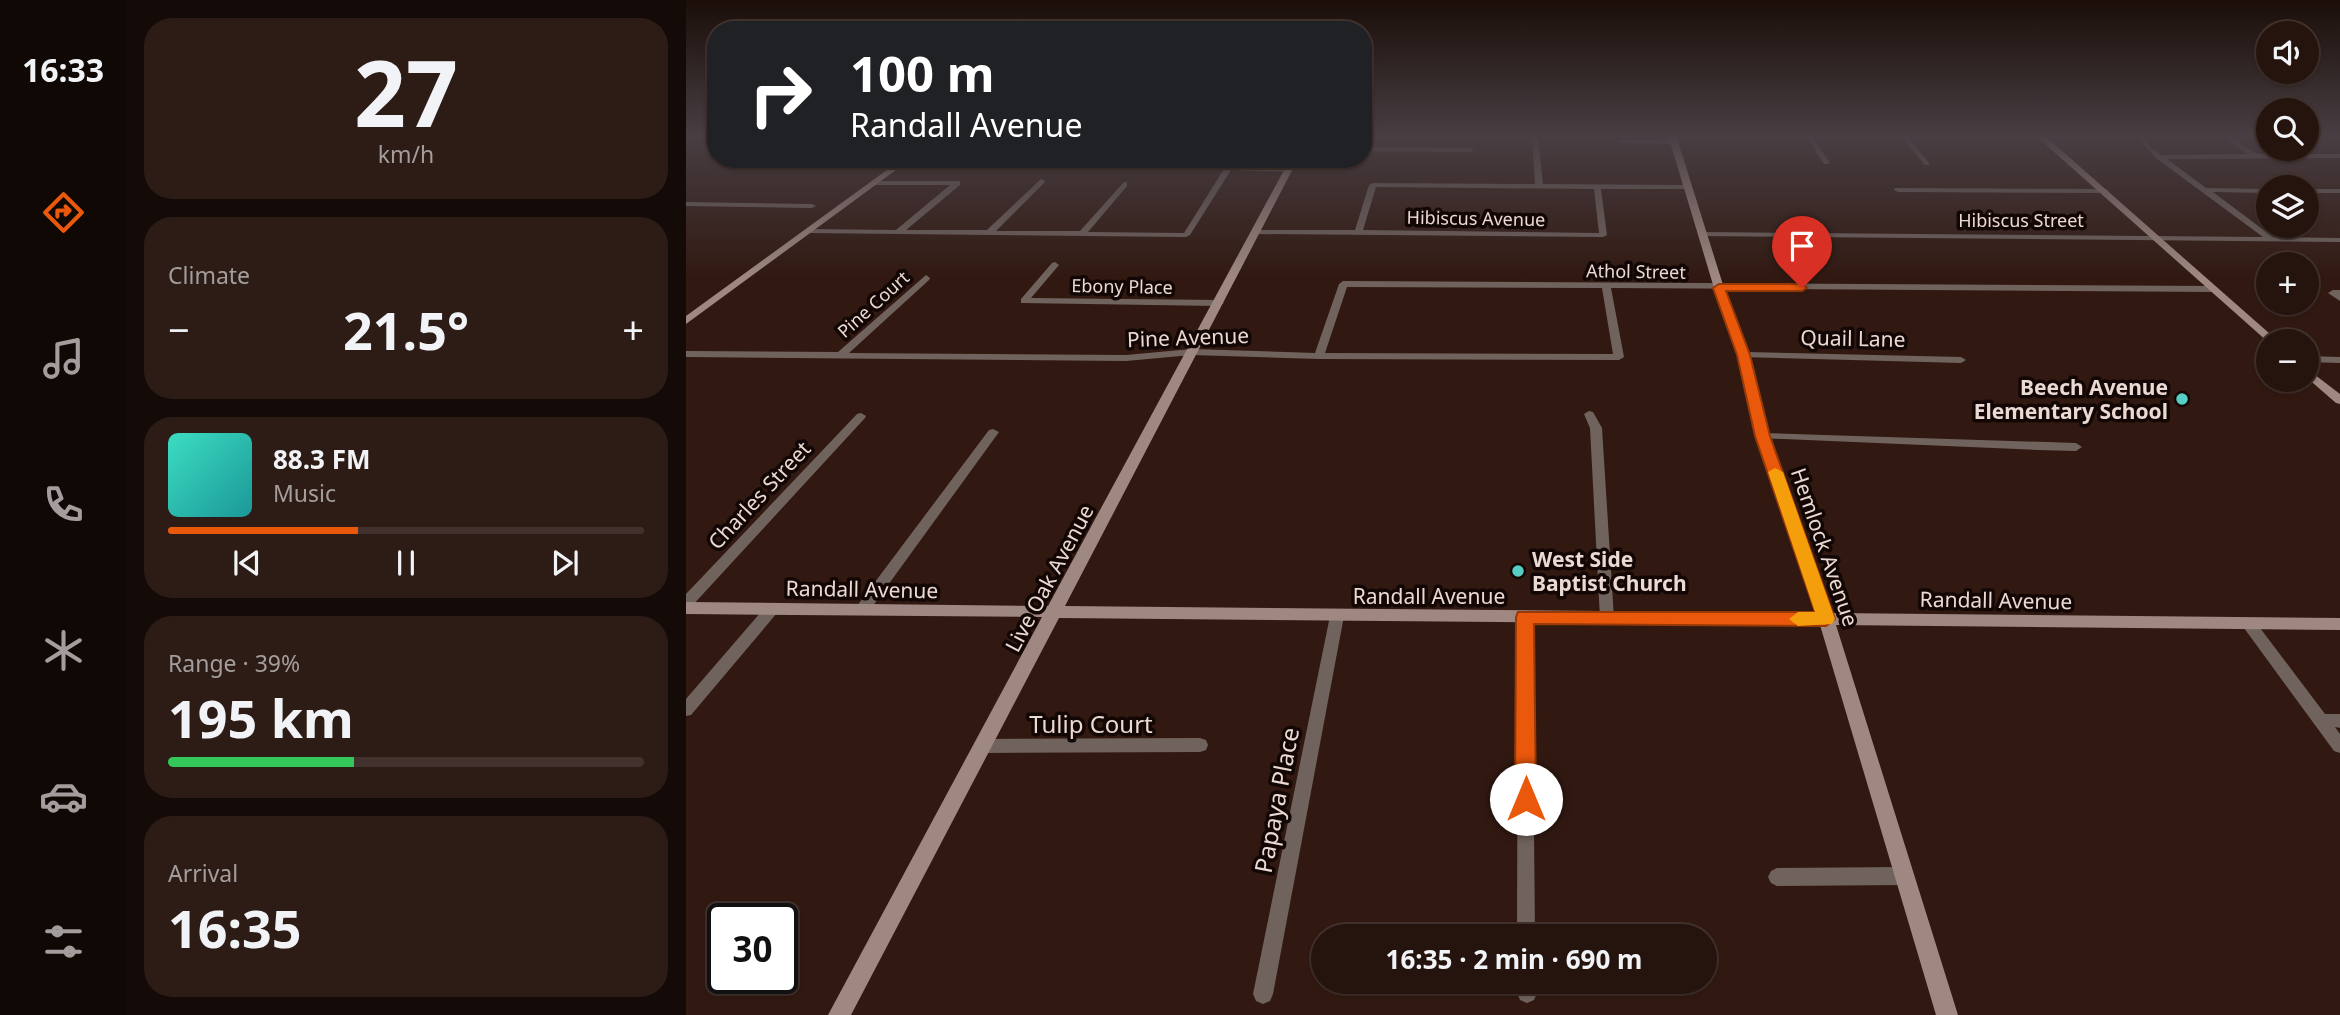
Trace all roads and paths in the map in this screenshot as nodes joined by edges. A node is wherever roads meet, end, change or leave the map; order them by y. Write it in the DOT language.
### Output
graph roads {
  1 [pos="1040,182"];
  2 [pos="1219,182"];
  3 [pos="1282,182"];
  4 [pos="1539,182"];
  5 [pos="1687,182"];
  6 [pos="2095,182"];
  7 [pos="2194,182"];
  8 [pos="875,183"];
  9 [pos="1124,184"];
  10 [pos="1539,186"];
  11 [pos="1597,186"];
  12 [pos="1688,187"];
  13 [pos="1898,190"];
  14 [pos="2204,190"];
  15 [pos="2105,191"];
  16 [pos="2256,191"];
  17 [pos="2319,191"];
  18 [pos="2340,191"];
  19 [pos="686,204"];
  20 [pos="812,206"];
  21 [pos="809,231"];
  22 [pos="898,232"];
  23 [pos="1257,232"];
  24 [pos="989,233"];
  25 [pos="1083,233"];
  26 [pos="1358,233"];
  27 [pos="1702,234"];
  28 [pos="2156,237"];
  29 [pos="2270,239"];
  30 [pos="2340,240"];
  31 [pos="1055,265"];
  32 [pos="926,278"];
  33 [pos="1606,286"];
  34 [pos="1719,288"];
  35 [pos="2214,289"];
  36 [pos="1219,303"];
  37 [pos="686,321"];
  38 [pos="2259,329"];
  39 [pos="1192,352"];
  40 [pos="686,354"];
  41 [pos="842,354"];
  42 [pos="1744,355"];
  43 [pos="1319,356"];
  44 [pos="2319,359"];
  45 [pos="2340,359"];
  46 [pos="1961,360"];
  47 [pos="2319,382"];
  48 [pos="2340,400"];
  49 [pos="1589,414"];
  50 [pos="861,416"];
  51 [pos="993,432"];
  52 [pos="1762,436"];
  53 [pos="2076,447"];
  54 [pos="686,603"];
  55 [pos="686,608"];
  56 [pos="772,609"];
  57 [pos="862,610"];
  58 [pos="1054,613"];
  59 [pos="1337,616"];
  60 [pos="1525,617"];
  61 [pos="1607,618"];
  62 [pos="1826,619"];
  63 [pos="2249,624"];
  64 [pos="2340,624"];
  65 [pos="686,710"];
  66 [pos="2322,720"];
  67 [pos="2340,721"];
  68 [pos="1200,745"];
  69 [pos="983,746"];
  70 [pos="2340,746"];
  71 [pos="1905,876"];
  72 [pos="1777,877"];
  73 [pos="1526,924"];
  74 [pos="1263,994"];
  75 [pos="839,1015"];
  76 [pos="1947,1015"];
  1 -- 24 [label="street"];
  2 -- 25 [label="street"];
  3 -- 23 [label="street, Live Oak Avenue"];
  4 -- 10 [label="street"];
  5 -- 12 [label="street, Hemlock Avenue"];
  6 -- 15 [label="street"];
  7 -- 14 [label="street"];
  8 -- 21 [label="street"];
  8 -- 22 [label="street"];
  9 -- 25 [label="street"];
  10 -- 11 [label="street"];
  10 -- 26 [label="street"];
  11 -- 12 [label="street"];
  11 -- 26 [label="street, Hibiscus Avenue"];
  12 -- 27 [label="street, Hemlock Avenue"];
  13 -- 15 [label="street"];
  14 -- 16 [label="street"];
  14 -- 29 [label="street"];
  15 -- 28 [label="street"];
  17 -- 18 [label="street"];
  19 -- 20 [label="street"];
  21 -- 22 [label="street"];
  21 -- 37 [label="street"];
  22 -- 24 [label="street"];
  23 -- 26 [label="street, Hibiscus Avenue"];
  23 -- 36 [label="street, Live Oak Avenue"];
  24 -- 25 [label="street"];
  27 -- 28 [label="street, Hibiscus Street"];
  27 -- 34 [label="street, Hemlock Avenue"];
  28 -- 29 [label="street, Hibiscus Street"];
  28 -- 35 [label="street"];
  29 -- 30 [label="street, Hibiscus Street"];
  31 -- 36 [label="street, Ebony Place"];
  32 -- 41 [label="street, Pine Court"];
  33 -- 34 [label="street, Athol Street"];
  33 -- 43 [label="street, Athol Street"];
  33 -- 43 [label="street, Pine Avenue"];
  34 -- 35 [label="street, Athol Street"];
  34 -- 42 [label="street, Hemlock Avenue"];
  35 -- 38 [label="street"];
  36 -- 39 [label="street, Live Oak Avenue"];
  39 -- 41 [label="street, Pine Avenue"];
  39 -- 43 [label="street, Pine Avenue"];
  39 -- 58 [label="street, Live Oak Avenue"];
  40 -- 41 [label="street, Pine Avenue"];
  42 -- 46 [label="street, Quail Lane"];
  42 -- 52 [label="street, Hemlock Avenue"];
  44 -- 45 [label="street"];
  47 -- 48 [label="street"];
  49 -- 61 [label="street"];
  50 -- 54 [label="street, Charles Street"];
  51 -- 57 [label="street"];
  52 -- 53 [label="street"];
  52 -- 62 [label="street, Hemlock Avenue"];
  55 -- 56 [label="street, Randall Avenue"];
  56 -- 57 [label="street, Randall Avenue"];
  56 -- 65 [label="street"];
  57 -- 58 [label="street, Randall Avenue"];
  58 -- 59 [label="street, Randall Avenue"];
  58 -- 69 [label="street, Live Oak Avenue"];
  59 -- 60 [label="street, Randall Avenue"];
  59 -- 74 [label="street, Papaya Place"];
  60 -- 61 [label="street, Randall Avenue"];
  60 -- 73 [label="street"];
  61 -- 62 [label="street, Randall Avenue"];
  62 -- 63 [label="street, Randall Avenue"];
  62 -- 71 [label="street, Hemlock Avenue"];
  63 -- 64 [label="street, Randall Avenue"];
  63 -- 66 [label="street"];
  66 -- 67 [label="street"];
  66 -- 70 [label="street"];
  68 -- 69 [label="street, Tulip Court"];
  69 -- 75 [label="street, Live Oak Avenue"];
  71 -- 72 [label="street"];
  71 -- 76 [label="street, Hemlock Avenue"];
}
